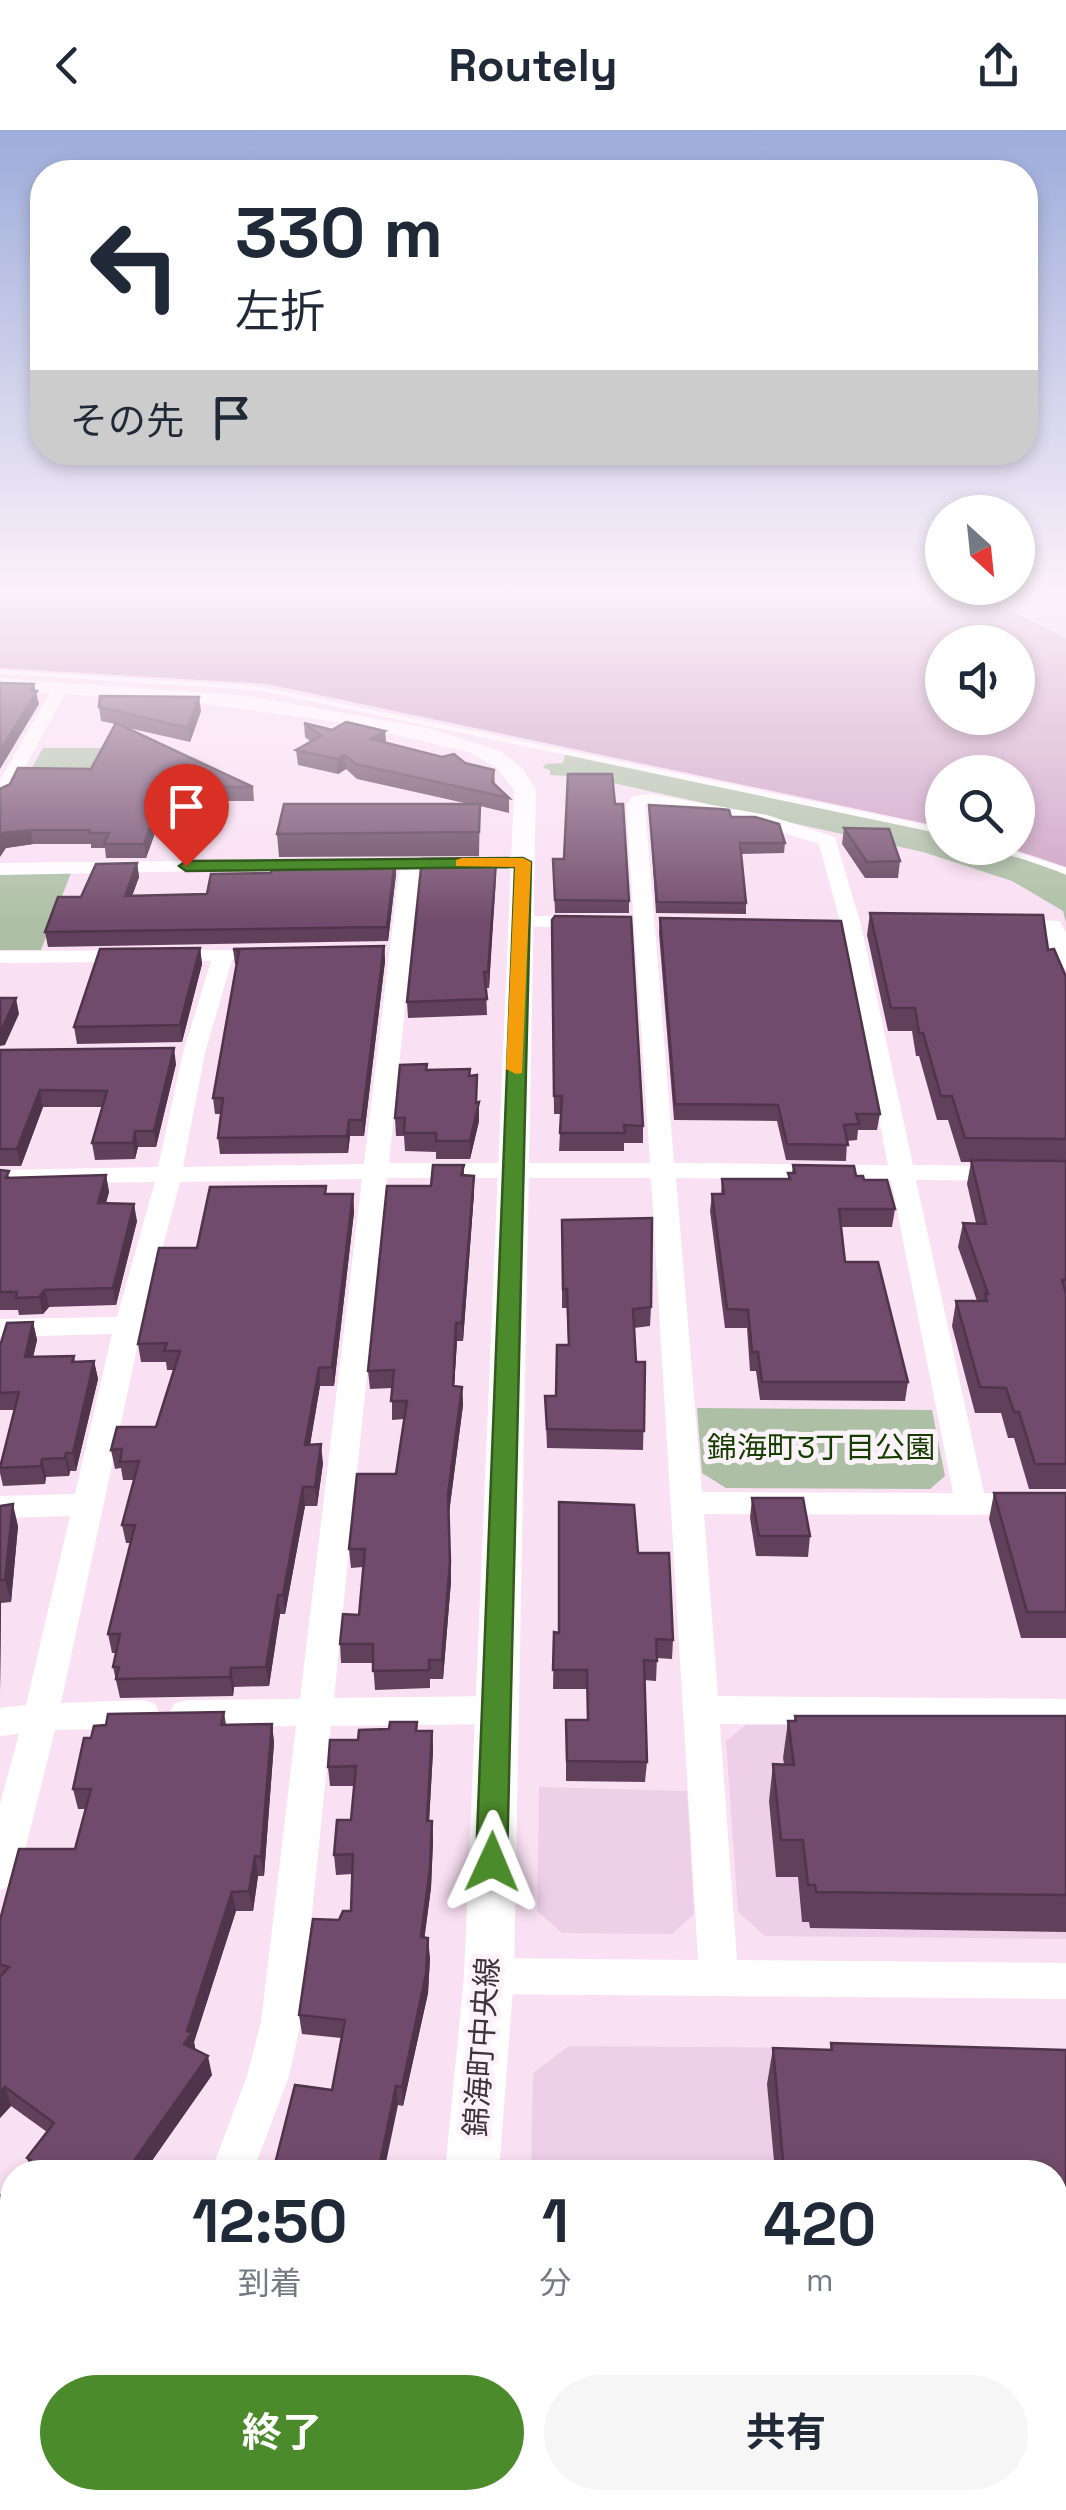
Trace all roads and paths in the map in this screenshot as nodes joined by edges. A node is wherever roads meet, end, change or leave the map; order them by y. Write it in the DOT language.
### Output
graph roads {
  1 [pos="54,700"];
  2 [pos="233,700"];
  3 [pos="330,700"];
  4 [pos="0,796"];
  5 [pos="925,827"];
  6 [pos="1035,861"];
  7 [pos="523,862"];
  8 [pos="332,864"];
  9 [pos="0,869"];
  10 [pos="1066,872"];
  11 [pos="522,922"];
  12 [pos="637,923"];
  13 [pos="980,925"];
  14 [pos="262,954"];
  15 [pos="223,955"];
  16 [pos="0,957"];
  17 [pos="1066,964"];
  18 [pos="511,1169"];
  19 [pos="662,1171"];
  20 [pos="375,1172"];
  21 [pos="899,1172"];
  22 [pos="169,1174"];
  23 [pos="1066,1174"];
  24 [pos="0,1178"];
  25 [pos="128,1325"];
  26 [pos="0,1328"];
  27 [pos="688,1502"];
  28 [pos="971,1504"];
  29 [pos="1066,1504"];
  30 [pos="88,1505"];
  31 [pos="0,1507"];
  32 [pos="495,1710"];
  33 [pos="700,1710"];
  34 [pos="316,1711"];
  35 [pos="1066,1714"];
  36 [pos="41,1716"];
  37 [pos="0,1722"];
  38 [pos="0,1874"];
  39 [pos="489,1976"];
  40 [pos="719,1978"];
  41 [pos="1066,1980"];
  42 [pos="237,2160"];
  43 [pos="473,2160"];
  1 -- 4 [label="street"];
  2 -- 7 [label="street, 錦海町中央線"];
  3 -- 5 [label="lane"];
  6 -- 10 [label="lane"];
  7 -- 11 [label="street, 錦海町中央線"];
  7 -- 20 [label="street"];
  8 -- 9 [label="street"];
  11 -- 12 [label="street"];
  11 -- 18 [label="street, 錦海町中央線"];
  12 -- 19 [label="street"];
  12 -- 21 [label="street"];
  13 -- 17 [label="street"];
  14 -- 15 [label="street"];
  15 -- 16 [label="street"];
  15 -- 22 [label="street"];
  18 -- 19 [label="street"];
  18 -- 20 [label="street"];
  18 -- 32 [label="street, 錦海町中央線"];
  19 -- 21 [label="street"];
  19 -- 27 [label="street"];
  20 -- 22 [label="street"];
  20 -- 34 [label="street"];
  21 -- 23 [label="street"];
  21 -- 28 [label="street"];
  22 -- 24 [label="street"];
  22 -- 25 [label="street"];
  25 -- 26 [label="street"];
  25 -- 30 [label="street"];
  27 -- 28 [label="street"];
  27 -- 33 [label="street"];
  28 -- 29 [label="street"];
  30 -- 31 [label="street"];
  30 -- 36 [label="street"];
  32 -- 34 [label="street"];
  32 -- 39 [label="street, 錦海町中央線"];
  33 -- 35 [label="street"];
  33 -- 40 [label="street"];
  34 -- 36 [label="street"];
  34 -- 42 [label="street"];
  36 -- 37 [label="street"];
  36 -- 38 [label="street"];
  39 -- 40 [label="street"];
  39 -- 43 [label="street, 錦海町中央線"];
  40 -- 41 [label="street"];
}
